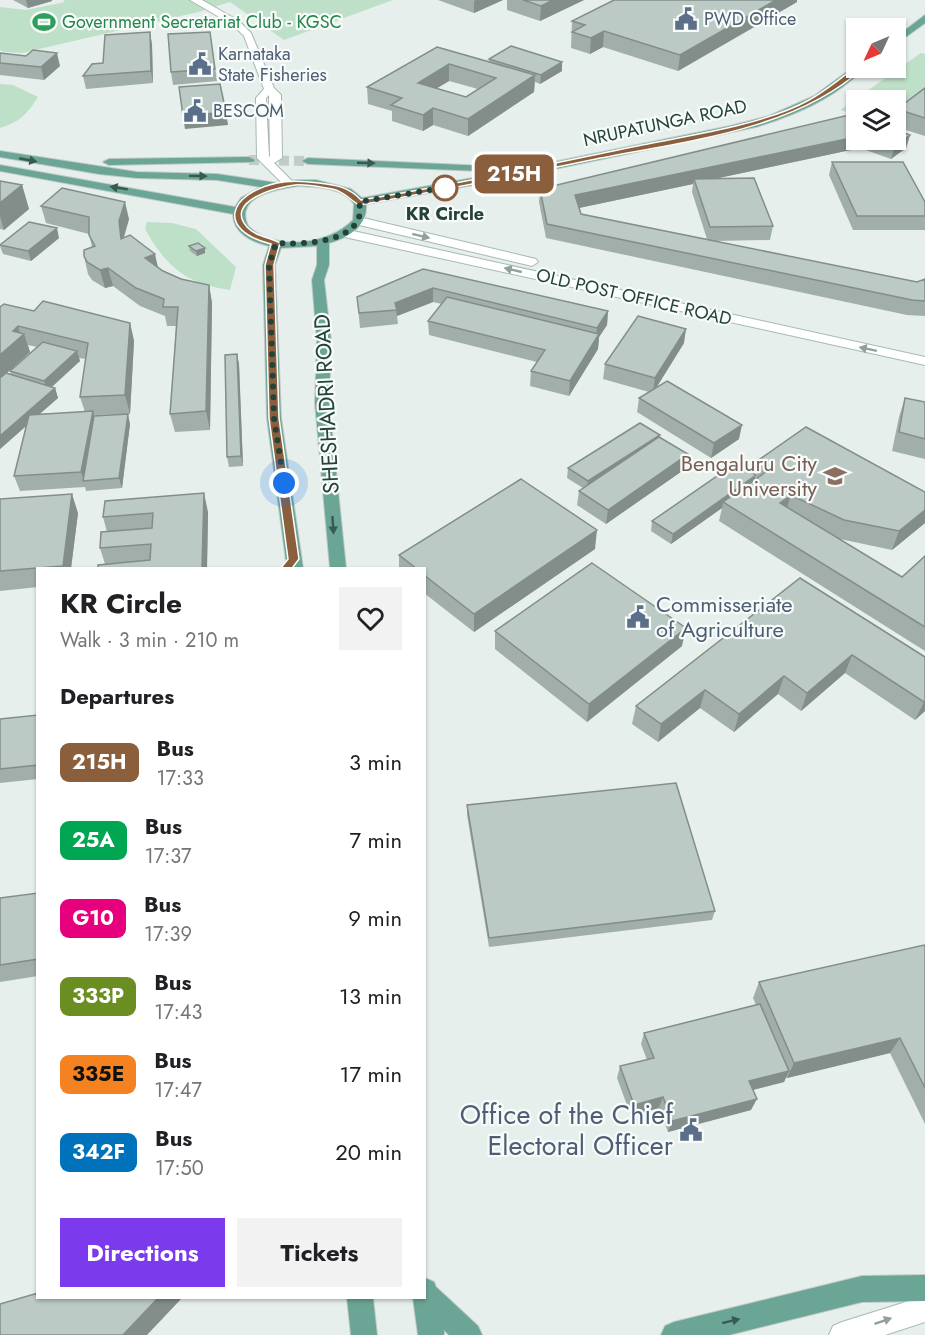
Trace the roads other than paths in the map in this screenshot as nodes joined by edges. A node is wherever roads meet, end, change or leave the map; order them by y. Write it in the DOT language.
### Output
graph roads {
  1 [pos="195,0"];
  2 [pos="925,18"];
  3 [pos="906,33"];
  4 [pos="846,78"];
  5 [pos="0,154"];
  6 [pos="249,160"];
  7 [pos="308,161"];
  8 [pos="56,165"];
  9 [pos="0,168"];
  10 [pos="534,170"];
  11 [pos="137,175"];
  12 [pos="289,184"];
  13 [pos="275,186"];
  14 [pos="160,195"];
  15 [pos="359,202"];
  16 [pos="238,211"];
  17 [pos="359,221"];
  18 [pos="344,233"];
  19 [pos="323,241"];
  20 [pos="276,243"];
  21 [pos="925,349"];
  22 [pos="925,361"];
  23 [pos="294,567"];
  24 [pos="338,567"];
  25 [pos="925,1288"];
  26 [pos="426,1295"];
  27 [pos="360,1299"];
  28 [pos="426,1299"];
  29 [pos="925,1309"];
  30 [pos="362,1333"];
  31 [pos="431,1335"];
  32 [pos="469,1335"];
  33 [pos="674,1335"];
  34 [pos="842,1335"];
  1 -- 12 [label="street"];
  2 -- 3 [label="main road"];
  4 -- 10 [label="main road, NRUPATUNGA ROAD"];
  5 -- 8 [label="main road, one-way"];
  6 -- 8 [label="main road"];
  7 -- 10 [label="main road, one-way"];
  8 -- 11 [label="main road"];
  14 -- 9 [label="main road, one-way"];
  10 -- 15 [label="main road, NRUPATUNGA ROAD"];
  11 -- 13 [label="main road, one-way"];
  11 -- 14 [label="main road"];
  12 -- 13 [label="main road"];
  12 -- 15 [label="main road"];
  13 -- 16 [label="main road"];
  14 -- 16 [label="main road"];
  15 -- 17 [label="main road"];
  16 -- 20 [label="main road"];
  17 -- 18 [label="main road"];
  17 -- 21 [label="street, OLD POST OFFICE ROAD, one-way"];
  18 -- 19 [label="main road"];
  22 -- 18 [label="street, OLD POST OFFICE ROAD, one-way"];
  19 -- 20 [label="main road"];
  19 -- 24 [label="main road, SHESHADRI ROAD, one-way"];
  20 -- 23 [label="main road, SHESHADRI ROAD"];
  33 -- 25 [label="main road, one-way"];
  26 -- 32 [label="main road"];
  27 -- 30 [label="main road"];
  28 -- 31 [label="main road"];
  34 -- 29 [label="street, one-way"];
}
